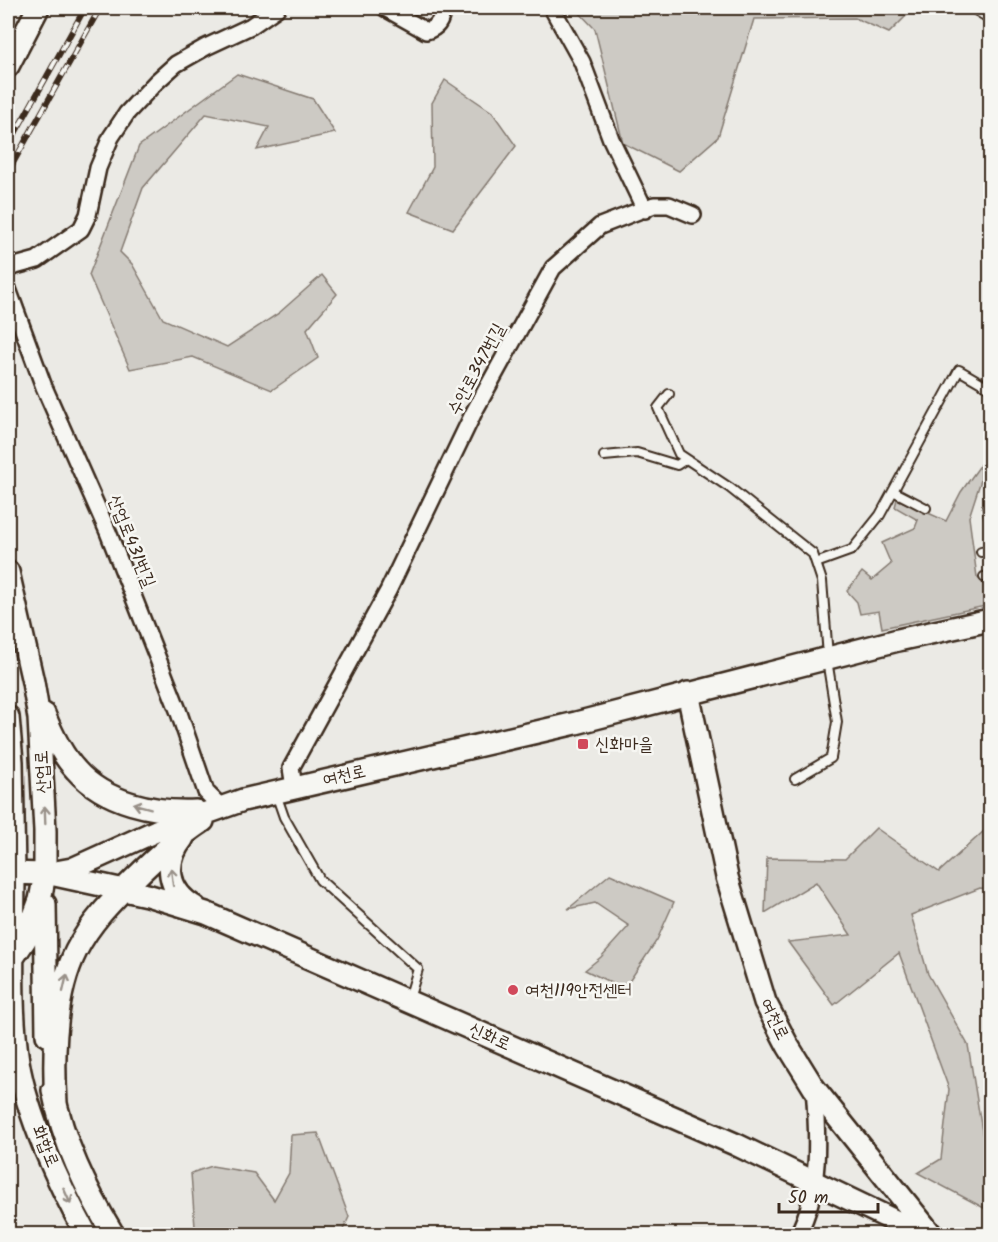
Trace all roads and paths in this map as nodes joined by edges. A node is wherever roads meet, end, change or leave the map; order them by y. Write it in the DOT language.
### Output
graph roads {
  1 [pos="38,8"];
  2 [pos="277,8"];
  3 [pos="385,8"];
  4 [pos="442,8"];
  5 [pos="552,8"];
  6 [pos="972,8"];
  7 [pos="990,19"];
  8 [pos="8,66"];
  9 [pos="645,210"];
  10 [pos="693,215"];
  11 [pos="8,268"];
  12 [pos="8,289"];
  13 [pos="990,388"];
  14 [pos="669,394"];
  15 [pos="604,456"];
  16 [pos="686,459"];
  17 [pos="893,491"];
  18 [pos="926,508"];
  19 [pos="990,549"];
  20 [pos="981,552"];
  21 [pos="816,563"];
  22 [pos="8,572"];
  23 [pos="990,620"];
  24 [pos="828,658"];
  25 [pos="33,682"];
  26 [pos="688,693"];
  27 [pos="8,717"];
  28 [pos="795,779"];
  29 [pos="285,789"];
  30 [pos="243,800"];
  31 [pos="221,807"];
  32 [pos="190,830"];
  33 [pos="11,873"];
  34 [pos="45,874"];
  35 [pos="124,889"];
  36 [pos="8,898"];
  37 [pos="206,914"];
  38 [pos="11,962"];
  39 [pos="409,1001"];
  40 [pos="8,1058"];
  41 [pos="23,1079"];
  42 [pos="814,1088"];
  43 [pos="56,1103"];
  44 [pos="814,1182"];
  45 [pos="86,1234"];
  46 [pos="113,1234"];
  47 [pos="798,1234"];
  48 [pos="922,1234"];
  49 [pos="931,1234"];
  1 -- 8 [label="main road"];
  2 -- 11 [label="street"];
  3 -- 4 [label="street"];
  5 -- 9 [label="street"];
  6 -- 7 [label="lane"];
  9 -- 10 [label="street, 수안로347번길"];
  9 -- 29 [label="street, 수안로347번길"];
  12 -- 31 [label="street, 산업로431번길"];
  13 -- 17 [label="lane"];
  14 -- 16 [label="lane"];
  15 -- 16 [label="lane"];
  16 -- 21 [label="lane"];
  17 -- 18 [label="lane"];
  17 -- 21 [label="lane"];
  19 -- 20 [label="lane"];
  21 -- 24 [label="lane"];
  22 -- 25 [label="main road, 산업로"];
  23 -- 24 [label="main road, 여천로"];
  24 -- 26 [label="main road, 여천로"];
  24 -- 28 [label="lane"];
  31 -- 25 [label="main road, one-way"];
  34 -- 25 [label="main road, 산업로, one-way"];
  26 -- 29 [label="main road, 여천로"];
  26 -- 42 [label="main road, 여천로"];
  27 -- 33 [label="main road, 산업로"];
  29 -- 30 [label="main road, 여천로"];
  29 -- 39 [label="lane"];
  30 -- 31 [label="main road, 여천로"];
  30 -- 32 [label="main road"];
  31 -- 34 [label="main road, 여천로"];
  32 -- 35 [label="main road"];
  37 -- 32 [label="main road, one-way"];
  33 -- 34 [label="main road, 여천로"];
  33 -- 36 [label="main road, 산업로"];
  33 -- 38 [label="main road, 화합로"];
  34 -- 35 [label="main road, 신화로"];
  34 -- 38 [label="main road, 산업로"];
  34 -- 43 [label="main road, 화합로"];
  35 -- 37 [label="main road, 신화로"];
  43 -- 35 [label="main road, one-way"];
  37 -- 39 [label="main road, 신화로"];
  38 -- 41 [label="main road, 화합로"];
  39 -- 44 [label="main road, 신화로"];
  40 -- 41 [label="main road"];
  41 -- 45 [label="main road, 화합로, one-way"];
  42 -- 44 [label="street"];
  42 -- 49 [label="main road, 여천로"];
  43 -- 46 [label="main road, 화합로"];
  44 -- 47 [label="street"];
  44 -- 48 [label="main road, 신화로"];
}
